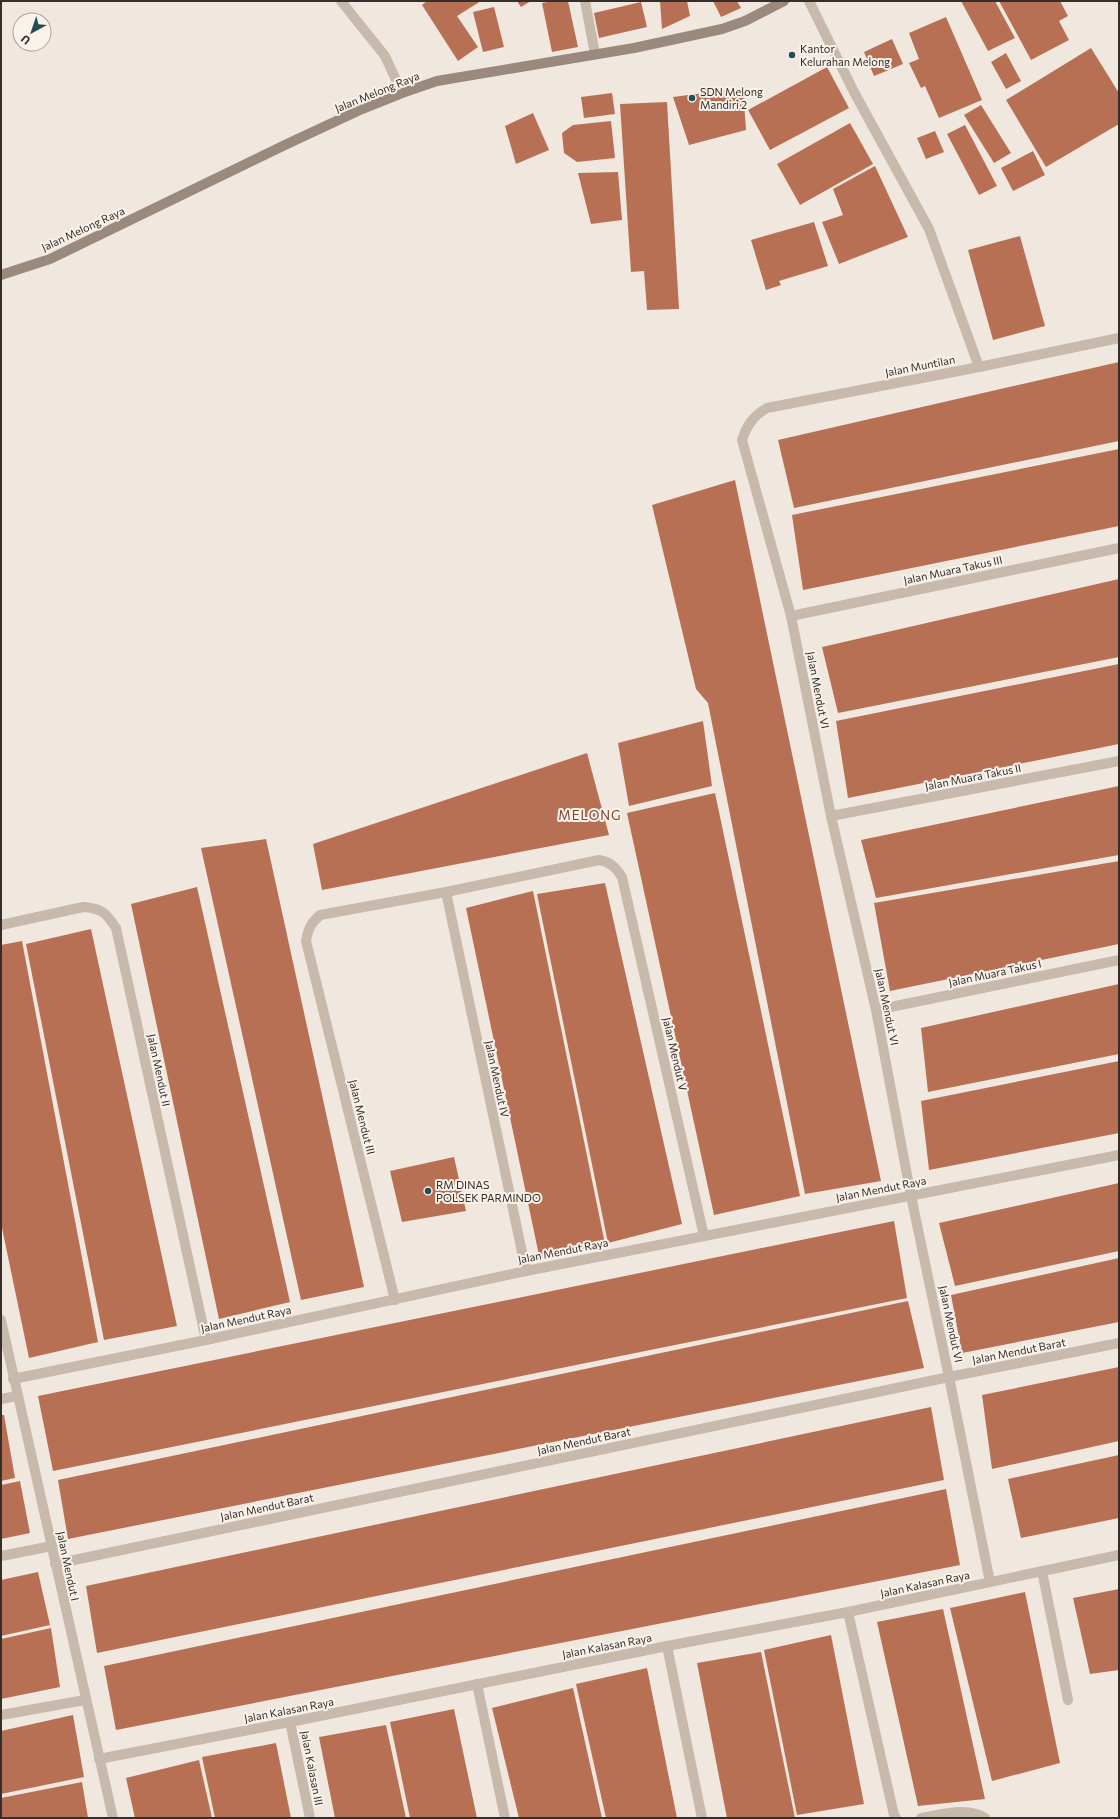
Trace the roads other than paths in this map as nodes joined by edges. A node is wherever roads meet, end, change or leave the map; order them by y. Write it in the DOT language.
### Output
graph roads {
  1 [pos="341,1"];
  2 [pos="585,1"];
  3 [pos="784,1"];
  4 [pos="809,1"];
  5 [pos="594,54"];
  6 [pos="402,93"];
  7 [pos="1,275"];
  8 [pos="1119,338"];
  9 [pos="979,367"];
  10 [pos="742,440"];
  11 [pos="1119,548"];
  12 [pos="791,616"];
  13 [pos="1119,761"];
  14 [pos="831,816"];
  15 [pos="446,892"];
  16 [pos="1,925"];
  17 [pos="1119,960"];
  18 [pos="876,1010"];
  19 [pos="1119,1154"];
  20 [pos="911,1196"];
  21 [pos="704,1236"];
  22 [pos="526,1271"];
  23 [pos="395,1300"];
  24 [pos="1,1320"];
  25 [pos="206,1340"];
  26 [pos="1119,1343"];
  27 [pos="950,1377"];
  28 [pos="13,1379"];
  29 [pos="18,1396"];
  30 [pos="1,1399"];
  31 [pos="52,1546"];
  32 [pos="1119,1555"];
  33 [pos="1,1556"];
  34 [pos="55,1564"];
  35 [pos="1042,1571"];
  36 [pos="990,1582"];
  37 [pos="848,1612"];
  38 [pos="667,1646"];
  39 [pos="476,1684"];
  40 [pos="85,1700"];
  41 [pos="1068,1700"];
  42 [pos="1,1715"];
  43 [pos="290,1722"];
  44 [pos="99,1759"];
  45 [pos="113,1818"];
  46 [pos="310,1818"];
  47 [pos="505,1818"];
  48 [pos="702,1818"];
  49 [pos="896,1818"];
  50 [pos="921,1818"];
  51 [pos="985,1818"];
  1 -- 6 [label="street"];
  2 -- 5 [label="street"];
  3 -- 5 [label="main road, Jalan Melong Raya"];
  4 -- 9 [label="street"];
  5 -- 6 [label="main road, Jalan Melong Raya"];
  6 -- 7 [label="main road, Jalan Melong Raya"];
  8 -- 9 [label="street, Jalan Muntilan"];
  9 -- 10 [label="street, Jalan Muntilan"];
  10 -- 12 [label="street, Jalan Mendut VI"];
  11 -- 12 [label="street, Jalan Muara Takus III"];
  12 -- 14 [label="street, Jalan Mendut VI"];
  13 -- 14 [label="street, Jalan Muara Takus II"];
  14 -- 18 [label="street, Jalan Mendut VI"];
  15 -- 21 [label="street, Jalan Mendut V"];
  15 -- 22 [label="street, Jalan Mendut IV"];
  15 -- 23 [label="street, Jalan Mendut III"];
  16 -- 25 [label="street, Jalan Mendut II"];
  17 -- 18 [label="street, Jalan Muara Takus I"];
  18 -- 20 [label="street, Jalan Mendut VI"];
  19 -- 20 [label="street, Jalan Mendut Raya"];
  20 -- 21 [label="street, Jalan Mendut Raya"];
  20 -- 27 [label="street, Jalan Mendut VI"];
  21 -- 22 [label="street, Jalan Mendut Raya"];
  22 -- 23 [label="street, Jalan Mendut Raya"];
  23 -- 25 [label="street, Jalan Mendut Raya"];
  24 -- 28 [label="street, Jalan Mendut I"];
  25 -- 28 [label="street, Jalan Mendut Raya"];
  26 -- 27 [label="street, Jalan Mendut Barat"];
  27 -- 34 [label="street, Jalan Mendut Barat"];
  27 -- 36 [label="street, Jalan Mendut VI"];
  28 -- 29 [label="street, Jalan Mendut I"];
  29 -- 30 [label="street"];
  29 -- 31 [label="street, Jalan Mendut I"];
  31 -- 33 [label="street"];
  31 -- 34 [label="street, Jalan Mendut I"];
  32 -- 35 [label="street, Jalan Kalasan Raya"];
  34 -- 40 [label="street, Jalan Mendut I"];
  35 -- 36 [label="street, Jalan Kalasan Raya"];
  35 -- 41 [label="street"];
  36 -- 37 [label="street, Jalan Kalasan Raya"];
  37 -- 38 [label="street, Jalan Kalasan Raya"];
  37 -- 49 [label="street"];
  38 -- 39 [label="street, Jalan Kalasan Raya"];
  38 -- 48 [label="street"];
  39 -- 43 [label="street, Jalan Kalasan Raya"];
  39 -- 47 [label="street"];
  40 -- 42 [label="street"];
  40 -- 44 [label="street, Jalan Mendut I"];
  43 -- 44 [label="street, Jalan Kalasan Raya"];
  43 -- 46 [label="street, Jalan Kalasan III"];
  44 -- 45 [label="street, Jalan Mendut I"];
  50 -- 51 [label="street"];
}
